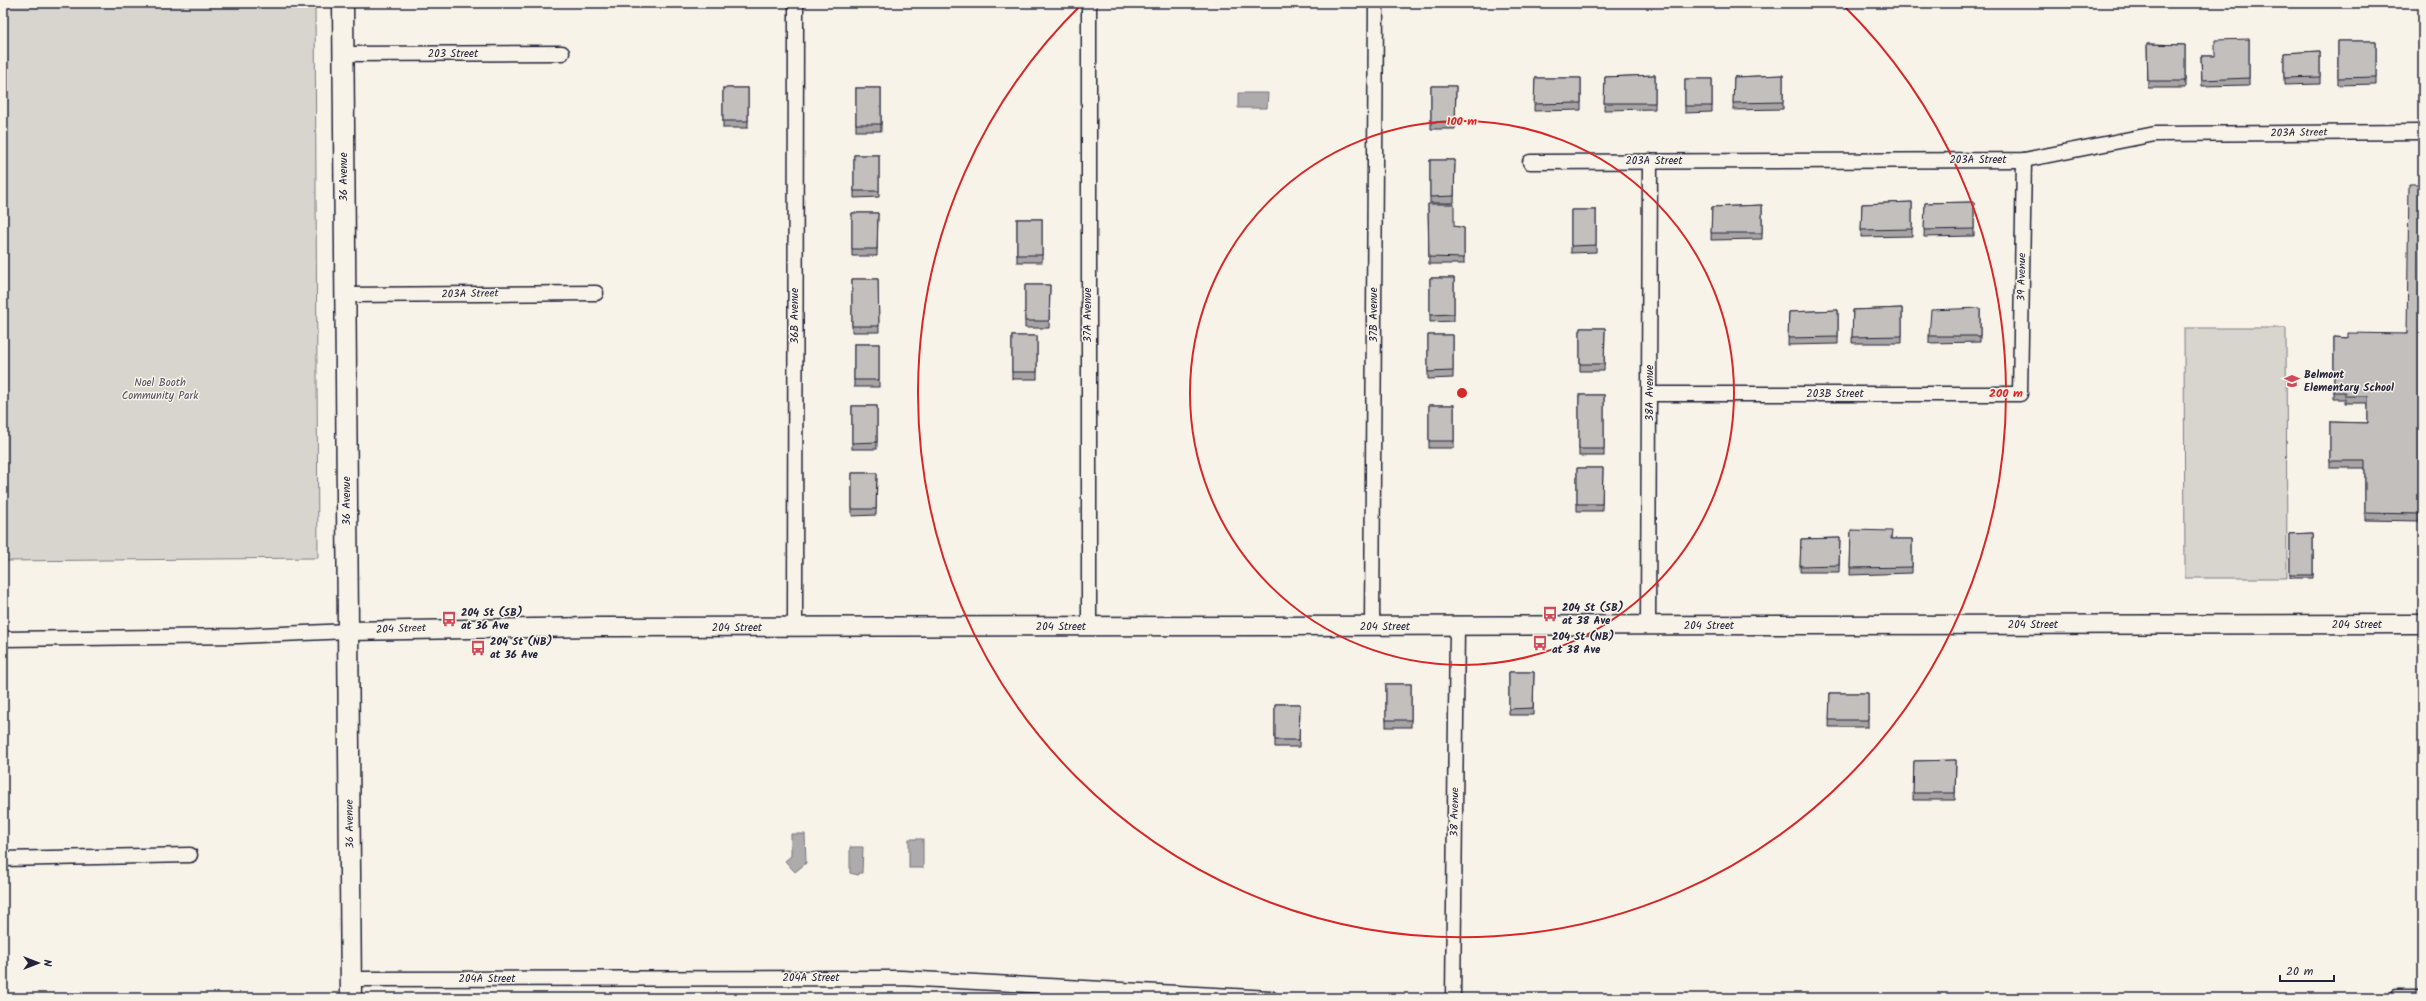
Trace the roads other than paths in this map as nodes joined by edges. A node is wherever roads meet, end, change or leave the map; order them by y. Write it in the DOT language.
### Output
graph roads {
  1 [pos="343,3"];
  2 [pos="796,3"];
  3 [pos="1089,3"];
  4 [pos="1376,3"];
  5 [pos="562,53"];
  6 [pos="343,54"];
  7 [pos="2423,132"];
  8 [pos="2024,160"];
  9 [pos="1650,161"];
  10 [pos="1530,162"];
  11 [pos="596,293"];
  12 [pos="345,295"];
  13 [pos="1650,394"];
  14 [pos="2020,394"];
  15 [pos="2423,624"];
  16 [pos="1457,626"];
  17 [pos="1648,626"];
  18 [pos="1089,627"];
  19 [pos="1372,627"];
  20 [pos="795,628"];
  21 [pos="348,631"];
  22 [pos="3,639"];
  23 [pos="190,855"];
  24 [pos="3,859"];
  25 [pos="351,988"];
  26 [pos="1270,998"];
  27 [pos="1453,998"];
  28 [pos="2397,998"];
  29 [pos="2423,998"];
  1 -- 6 [label="main road, 36 Avenue"];
  2 -- 20 [label="street, 36B Avenue"];
  3 -- 18 [label="street, 37A Avenue"];
  4 -- 19 [label="street, 37B Avenue"];
  5 -- 6 [label="street, 203 Street"];
  6 -- 12 [label="main road, 36 Avenue"];
  7 -- 8 [label="street, 203A Street"];
  8 -- 9 [label="street, 203A Street"];
  8 -- 14 [label="street, 39 Avenue"];
  9 -- 10 [label="street, 203A Street"];
  9 -- 13 [label="street, 38A Avenue"];
  11 -- 12 [label="street, 203A Street"];
  12 -- 21 [label="main road, 36 Avenue"];
  13 -- 14 [label="street, 203B Street"];
  13 -- 17 [label="street, 38A Avenue"];
  15 -- 17 [label="street, 204 Street"];
  16 -- 17 [label="street, 204 Street"];
  16 -- 19 [label="street, 204 Street"];
  16 -- 27 [label="street, 38 Avenue"];
  18 -- 19 [label="street, 204 Street"];
  18 -- 20 [label="street, 204 Street"];
  20 -- 21 [label="street, 204 Street"];
  21 -- 22 [label="street"];
  21 -- 25 [label="main road, 36 Avenue"];
  23 -- 24 [label="street"];
  25 -- 26 [label="street, 204A Street"];
  28 -- 29 [label="street"];
}
